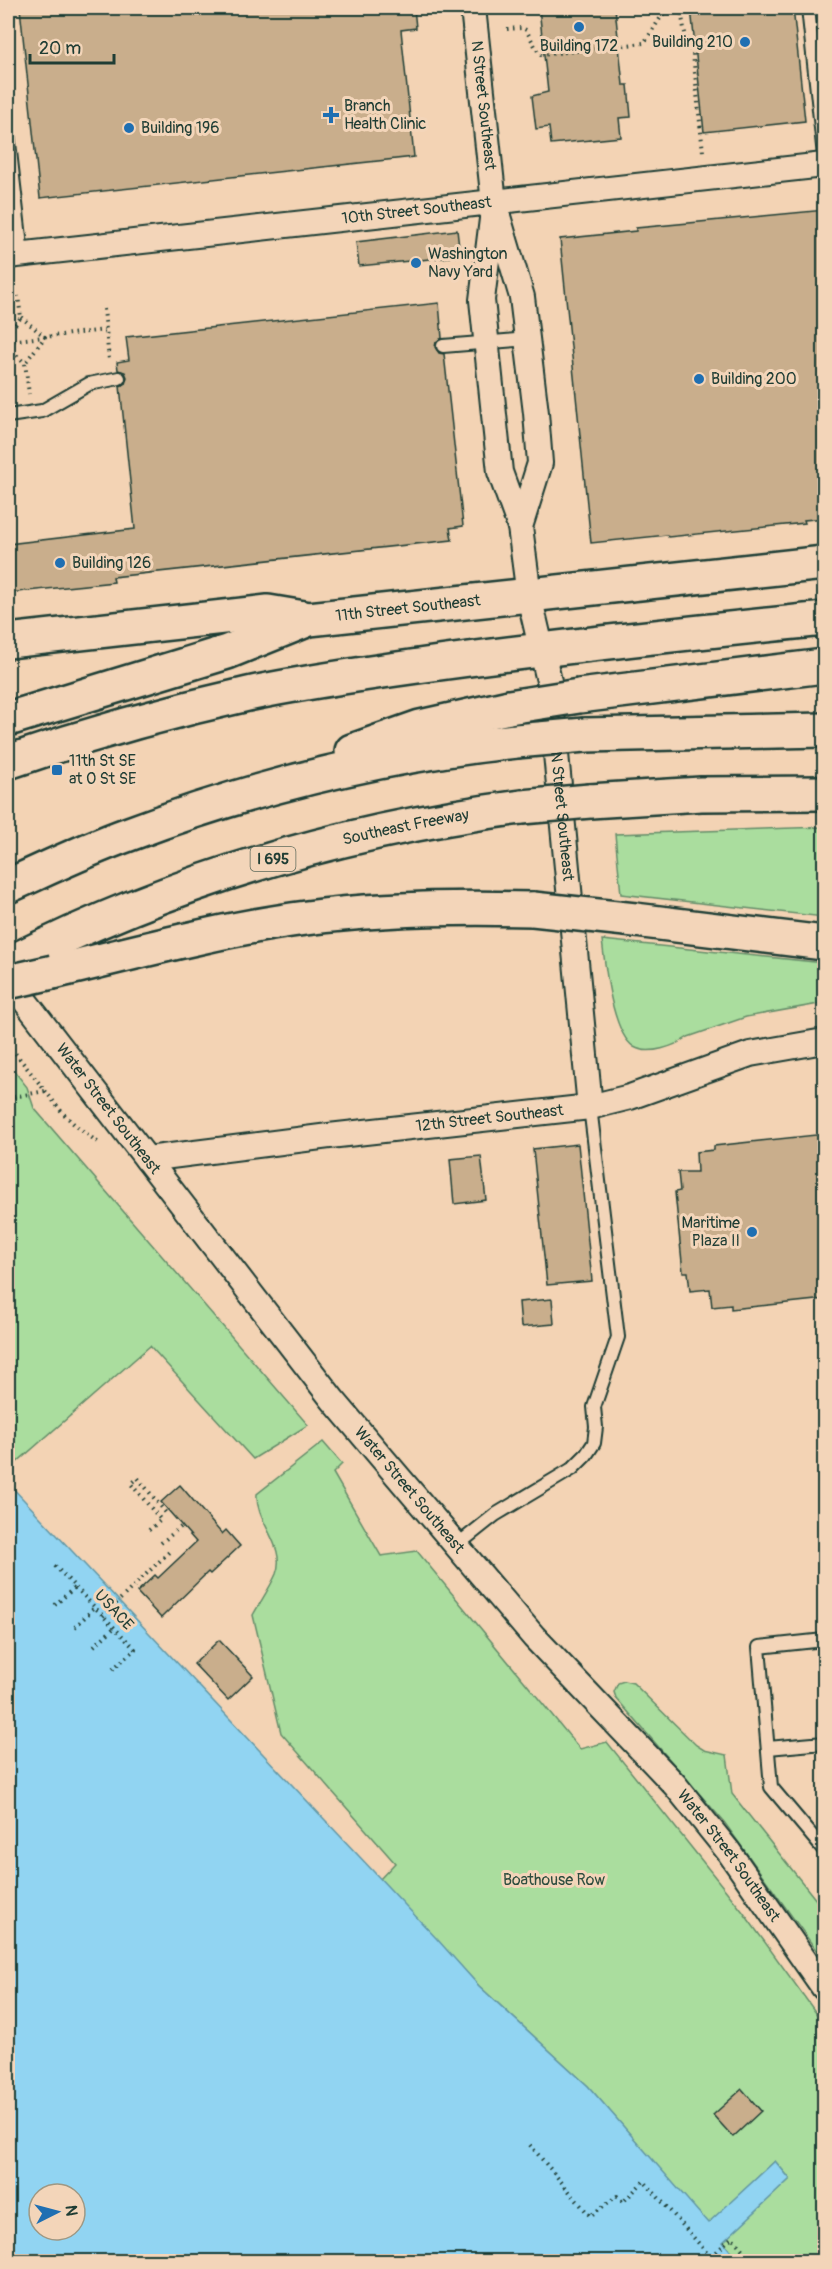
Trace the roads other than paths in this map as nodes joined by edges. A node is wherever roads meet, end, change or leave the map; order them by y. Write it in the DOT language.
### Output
graph roads {
  1 [pos="473,8"];
  2 [pos="808,8"];
  3 [pos="8,134"];
  4 [pos="825,156"];
  5 [pos="825,165"];
  6 [pos="494,203"];
  7 [pos="14,255"];
  8 [pos="528,339"];
  9 [pos="487,343"];
  10 [pos="443,346"];
  11 [pos="119,378"];
  12 [pos="8,416"];
  13 [pos="520,527"];
  14 [pos="825,563"];
  15 [pos="529,596"];
  16 [pos="309,619"];
  17 [pos="825,619"];
  18 [pos="8,641"];
  19 [pos="541,649"];
  20 [pos="825,666"];
  21 [pos="8,719"];
  22 [pos="825,730"];
  23 [pos="8,762"];
  24 [pos="274,787"];
  25 [pos="825,793"];
  26 [pos="8,886"];
  27 [pos="825,943"];
  28 [pos="32,962"];
  29 [pos="8,981"];
  30 [pos="825,1041"];
  31 [pos="590,1107"];
  32 [pos="147,1159"];
  33 [pos="456,1546"];
  34 [pos="825,1640"];
  35 [pos="825,1743"];
  36 [pos="768,1748"];
  37 [pos="825,1850"];
  38 [pos="825,1988"];
  1 -- 6 [label="street, N Street Southeast"];
  2 -- 4 [label="lane"];
  3 -- 7 [label="lane"];
  5 -- 6 [label="street, 10th Street Southeast"];
  6 -- 7 [label="street, 10th Street Southeast"];
  6 -- 8 [label="street, N Street Southeast"];
  6 -- 9 [label="street, N Street Southeast"];
  8 -- 9 [label="lane"];
  8 -- 13 [label="street, N Street Southeast"];
  9 -- 10 [label="lane"];
  9 -- 13 [label="street, N Street Southeast"];
  11 -- 12 [label="lane"];
  13 -- 15 [label="street, N Street Southeast"];
  14 -- 15 [label="main road, 11th Street Southeast"];
  15 -- 16 [label="main road, 11th Street Southeast"];
  15 -- 19 [label="street, N Street Southeast"];
  16 -- 18 [label="main road"];
  16 -- 21 [label="main road, 11th Street Southeast"];
  17 -- 19 [label="main road"];
  19 -- 23 [label="main road"];
  19 -- 31 [label="street, N Street Southeast"];
  20 -- 24 [label="main road, bridge"];
  22 -- 24 [label="main road, bridge"];
  24 -- 26 [label="main road"];
  25 -- 28 [label="main road, Southeast Freeway / I 695, bridge"];
  27 -- 28 [label="main road, bridge"];
  28 -- 29 [label="main road, bridge"];
  29 -- 32 [label="street, Water Street Southeast"];
  30 -- 31 [label="street, 12th Street Southeast"];
  31 -- 32 [label="street, 12th Street Southeast"];
  31 -- 33 [label="lane"];
  32 -- 33 [label="street, Water Street Southeast"];
  33 -- 38 [label="street, Water Street Southeast"];
  34 -- 36 [label="lane"];
  35 -- 36 [label="lane"];
  36 -- 37 [label="lane"];
}
